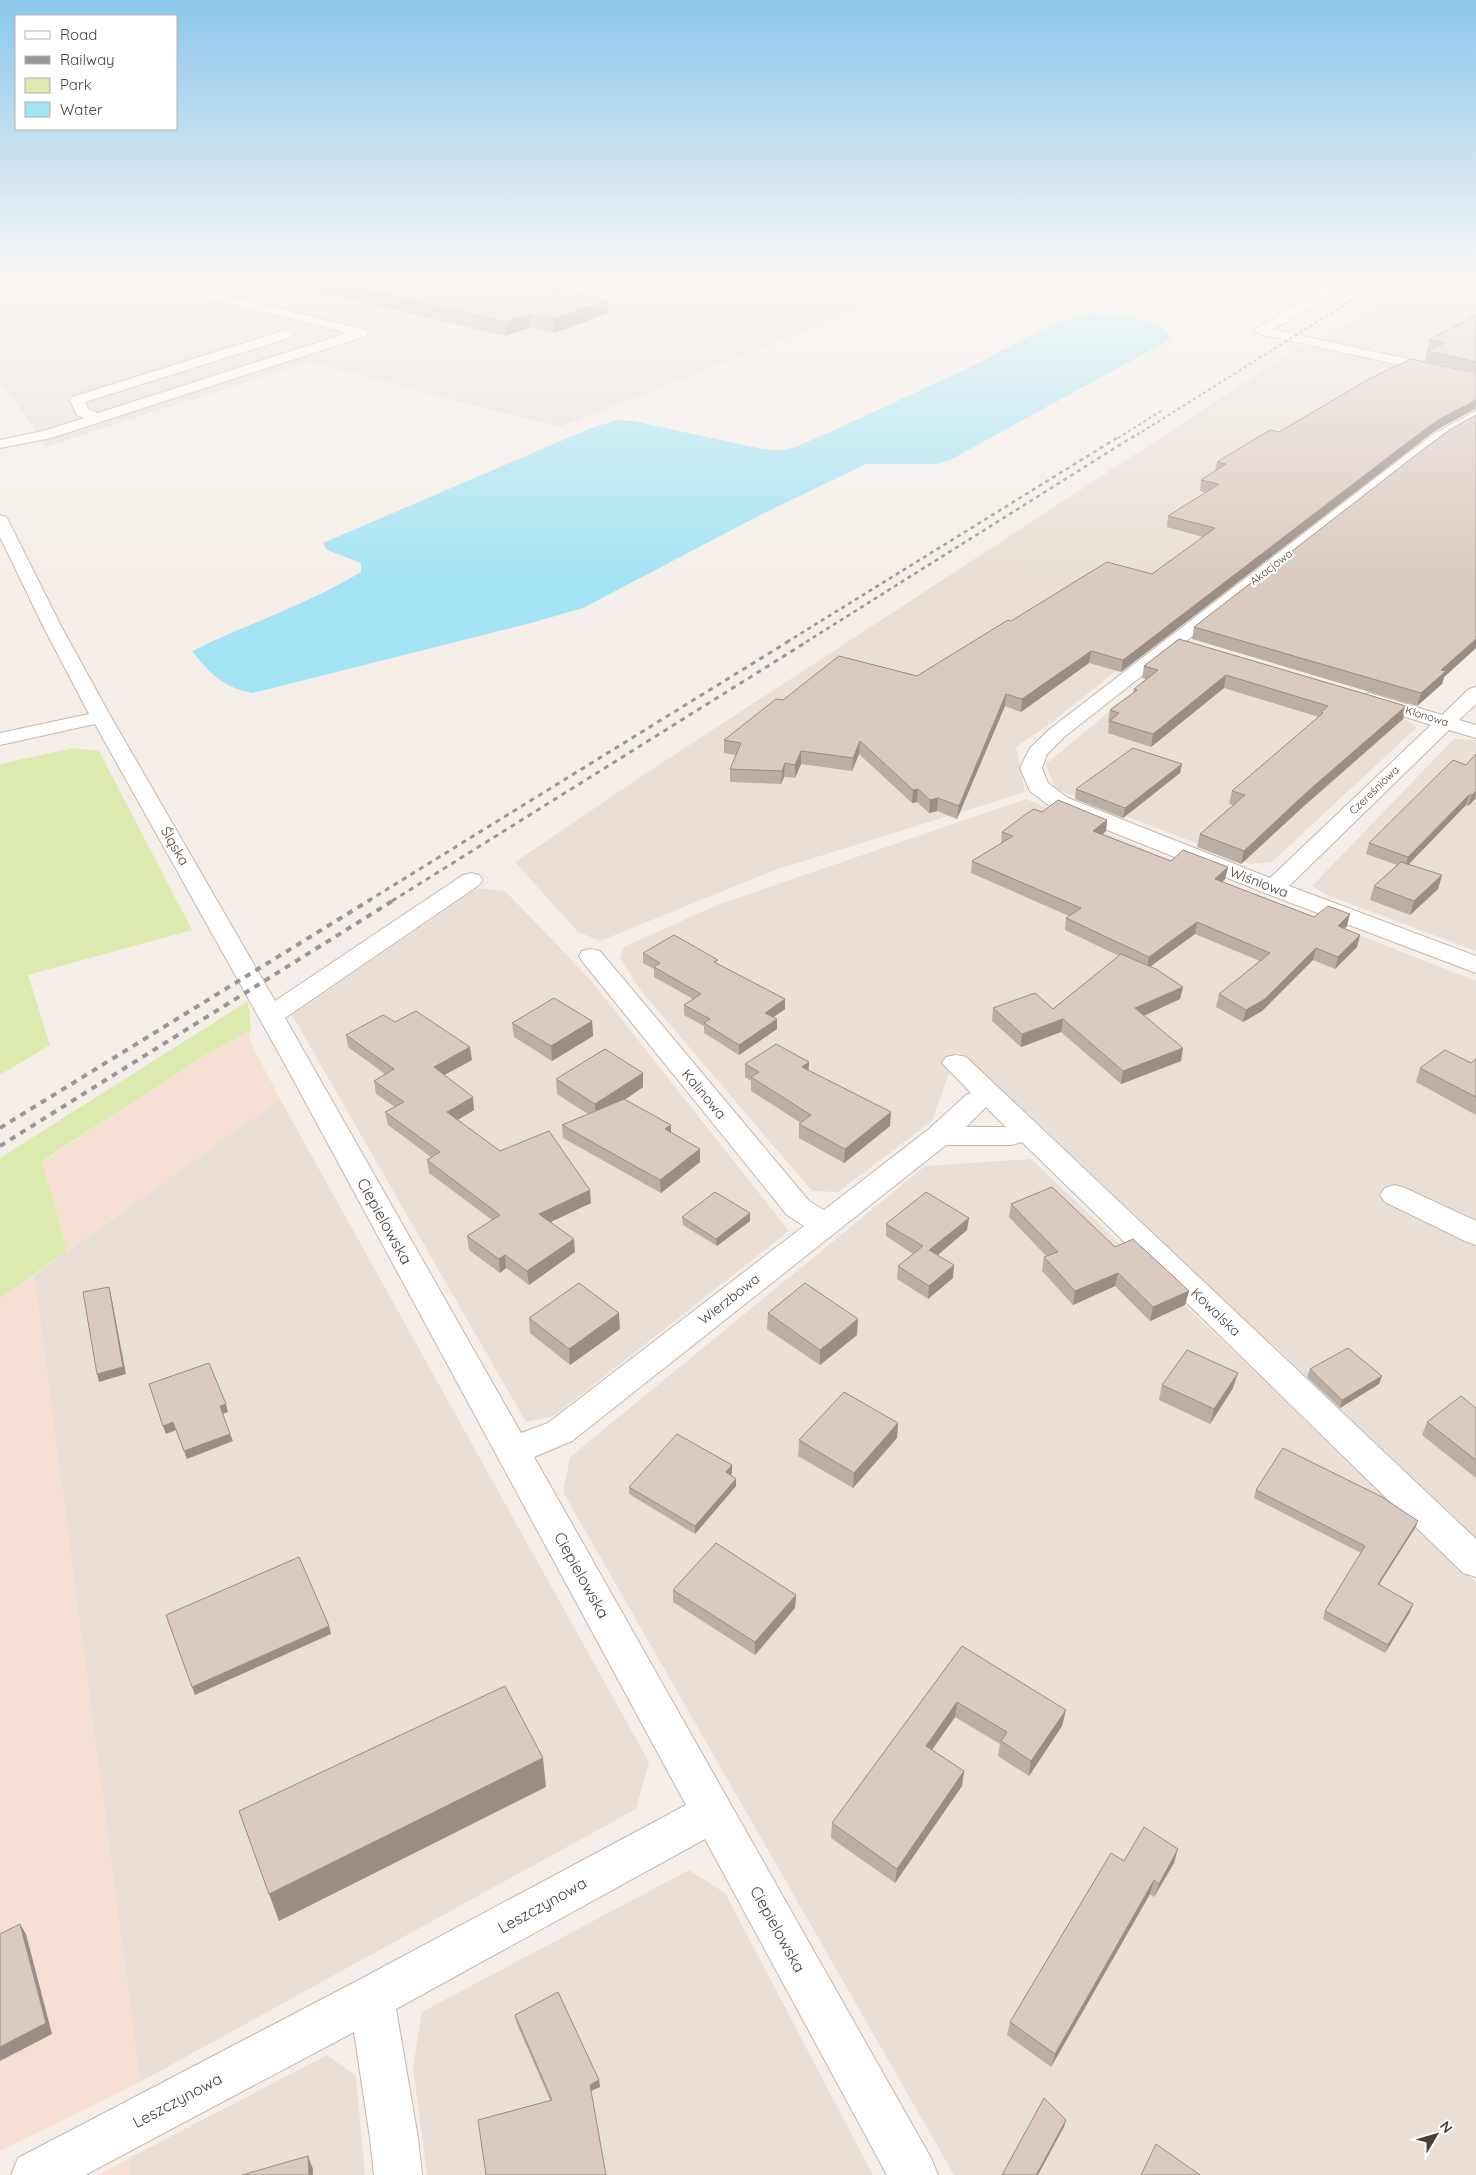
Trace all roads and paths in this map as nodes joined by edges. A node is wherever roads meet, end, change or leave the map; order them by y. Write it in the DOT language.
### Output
graph roads {
  1 [pos="149,378"];
  2 [pos="221,378"];
  3 [pos="1476,415"];
  4 [pos="97,418"];
  5 [pos="0,444"];
  6 [pos="0,520"];
  7 [pos="1476,693"];
  8 [pos="1353,694"];
  9 [pos="101,717"];
  10 [pos="1446,722"];
  11 [pos="1476,732"];
  12 [pos="0,739"];
  13 [pos="1031,768"];
  14 [pos="471,880"];
  15 [pos="1273,888"];
  16 [pos="591,956"];
  17 [pos="1476,965"];
  18 [pos="248,975"];
  19 [pos="271,1016"];
  20 [pos="956,1063"];
  21 [pos="990,1095"];
  22 [pos="1026,1130"];
  23 [pos="939,1136"];
  24 [pos="1395,1196"];
  25 [pos="824,1224"];
  26 [pos="1476,1234"];
  27 [pos="513,1451"];
  28 [pos="1476,1562"];
  29 [pos="714,1812"];
  30 [pos="371,1998"];
  31 [pos="35,2175"];
  32 [pos="398,2175"];
  33 [pos="914,2175"];
  1 -- 4 [label="street"];
  2 -- 4 [label="street"];
  3 -- 13 [label="street, Akacjowa"];
  4 -- 5 [label="street"];
  6 -- 9 [label="street, Śląska"];
  7 -- 10 [label="street, Czereśniowa"];
  8 -- 10 [label="street, Klonowa"];
  9 -- 12 [label="street"];
  9 -- 18 [label="street, Śląska"];
  10 -- 11 [label="street, Klonowa"];
  10 -- 15 [label="street, Czereśniowa"];
  13 -- 15 [label="street, Wiśniowa"];
  14 -- 19 [label="street"];
  15 -- 17 [label="street, Wiśniowa"];
  16 -- 25 [label="street, Kalinowa"];
  18 -- 19 [label="street, Ciepielowska"];
  19 -- 27 [label="street, Ciepielowska"];
  20 -- 21 [label="street, Kowalska"];
  21 -- 22 [label="street, Kowalska"];
  21 -- 23 [label="street, Wierzbowa"];
  22 -- 23 [label="street"];
  22 -- 28 [label="street, Kowalska"];
  23 -- 25 [label="street, Wierzbowa"];
  24 -- 26 [label="street"];
  25 -- 27 [label="street, Wierzbowa"];
  27 -- 29 [label="street, Ciepielowska"];
  29 -- 30 [label="street, Leszczynowa"];
  29 -- 33 [label="street, Ciepielowska"];
  30 -- 31 [label="street, Leszczynowa"];
  30 -- 32 [label="street"];
}
